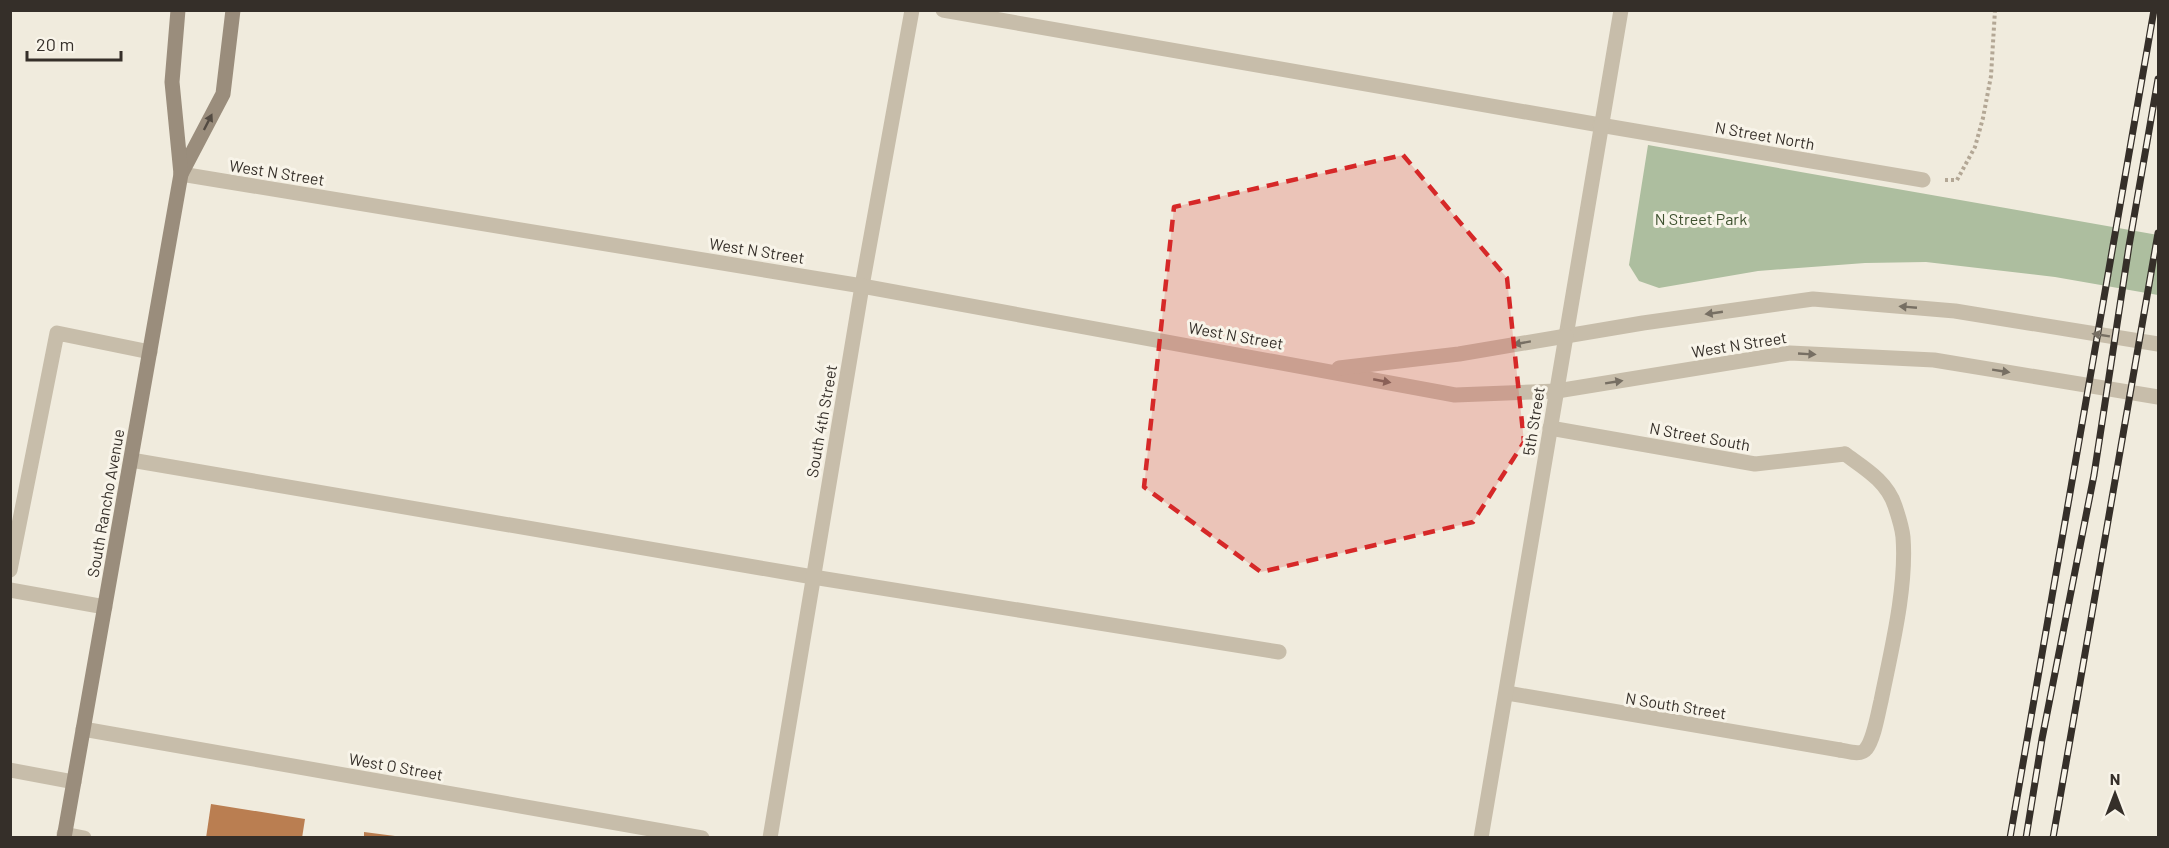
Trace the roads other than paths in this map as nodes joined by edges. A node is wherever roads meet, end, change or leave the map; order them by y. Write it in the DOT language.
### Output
graph roads {
  1 [pos="178,10"];
  2 [pos="233,10"];
  3 [pos="912,10"];
  4 [pos="943,10"];
  5 [pos="1621,10"];
  6 [pos="1600,124"];
  7 [pos="182,174"];
  8 [pos="1923,180"];
  9 [pos="862,286"];
  10 [pos="1566,336"];
  11 [pos="2158,344"];
  12 [pos="150,352"];
  13 [pos="1325,370"];
  14 [pos="1557,391"];
  15 [pos="2158,397"];
  16 [pos="1550,428"];
  17 [pos="1845,454"];
  18 [pos="131,460"];
  19 [pos="10,570"];
  20 [pos="813,577"];
  21 [pos="10,590"];
  22 [pos="105,607"];
  23 [pos="1279,652"];
  24 [pos="1507,693"];
  25 [pos="83,729"];
  26 [pos="10,770"];
  27 [pos="74,783"];
  28 [pos="64,836"];
  29 [pos="84,837"];
  30 [pos="702,837"];
  31 [pos="770,837"];
  32 [pos="1481,837"];
  1 -- 7 [label="main road, South Rancho Avenue"];
  7 -- 2 [label="main road, South Rancho Avenue, one-way"];
  3 -- 9 [label="street, South 4th Street"];
  4 -- 6 [label="street, N Street North"];
  5 -- 6 [label="street, 5th Street"];
  6 -- 8 [label="street, N Street North"];
  6 -- 10 [label="street, 5th Street"];
  7 -- 9 [label="street, West N Street"];
  7 -- 12 [label="main road, South Rancho Avenue"];
  9 -- 13 [label="street, West N Street"];
  9 -- 20 [label="street, South 4th Street"];
  11 -- 10 [label="street, West N Street, one-way"];
  10 -- 13 [label="street, West N Street, one-way"];
  10 -- 14 [label="street, 5th Street"];
  12 -- 18 [label="main road, South Rancho Avenue"];
  12 -- 19 [label="street"];
  13 -- 14 [label="street, West N Street, one-way"];
  14 -- 15 [label="street, West N Street, one-way"];
  14 -- 16 [label="street, 5th Street"];
  16 -- 17 [label="street, N Street South"];
  16 -- 24 [label="street, 5th Street"];
  17 -- 24 [label="street, N South Street"];
  18 -- 20 [label="street"];
  18 -- 22 [label="main road, South Rancho Avenue"];
  20 -- 23 [label="street"];
  20 -- 31 [label="street, South 4th Street"];
  21 -- 22 [label="street"];
  22 -- 25 [label="main road, South Rancho Avenue"];
  24 -- 32 [label="street, 5th Street"];
  25 -- 27 [label="main road, South Rancho Avenue"];
  25 -- 30 [label="street, West O Street"];
  26 -- 27 [label="street"];
  27 -- 28 [label="main road, South Rancho Avenue"];
  28 -- 29 [label="street"];
}
